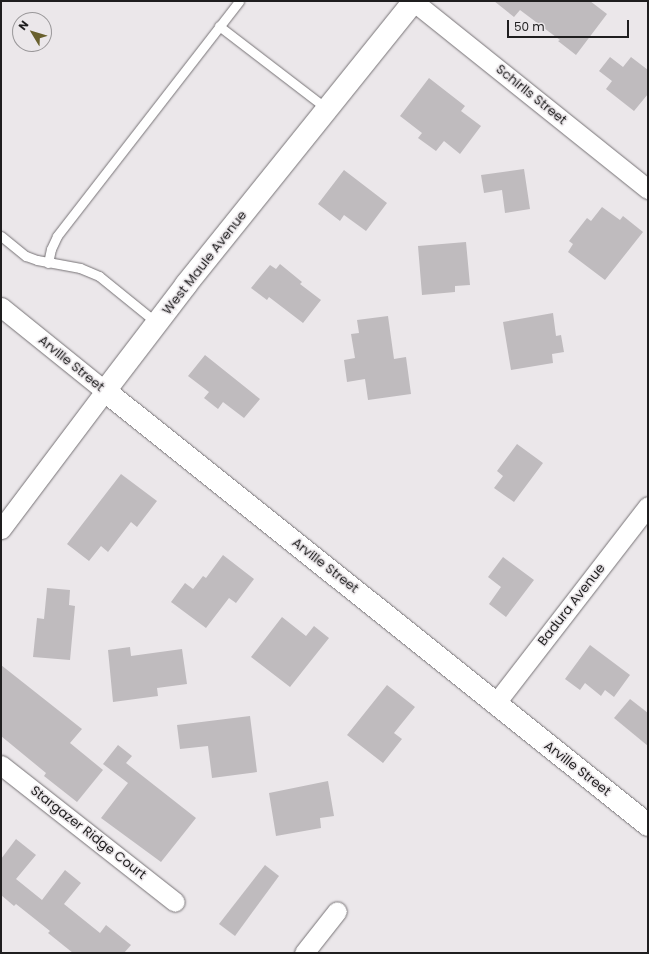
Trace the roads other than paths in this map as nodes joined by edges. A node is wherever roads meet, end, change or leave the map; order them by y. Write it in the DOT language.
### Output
graph roads {
  1 [pos="239,1"];
  2 [pos="413,1"];
  3 [pos="219,26"];
  4 [pos="327,109"];
  5 [pos="648,189"];
  6 [pos="1,236"];
  7 [pos="48,263"];
  8 [pos="1,307"];
  9 [pos="158,323"];
  10 [pos="106,391"];
  11 [pos="648,506"];
  12 [pos="1,529"];
  13 [pos="495,704"];
  14 [pos="1,765"];
  15 [pos="648,825"];
  16 [pos="175,902"];
  17 [pos="337,911"];
  18 [pos="304,953"];
  1 -- 3 [label="lane"];
  2 -- 4 [label="street, West Maule Avenue"];
  2 -- 5 [label="street, Schirlls Street"];
  3 -- 4 [label="lane"];
  3 -- 7 [label="lane"];
  4 -- 9 [label="street, West Maule Avenue"];
  6 -- 7 [label="lane"];
  7 -- 9 [label="lane"];
  8 -- 10 [label="street, Arville Street"];
  9 -- 10 [label="street, West Maule Avenue"];
  10 -- 12 [label="street, West Maule Avenue"];
  10 -- 13 [label="street, Arville Street"];
  11 -- 13 [label="street, Badura Avenue"];
  13 -- 15 [label="street, Arville Street"];
  14 -- 16 [label="street, Stargazer Ridge Court"];
  17 -- 18 [label="street"];
}
